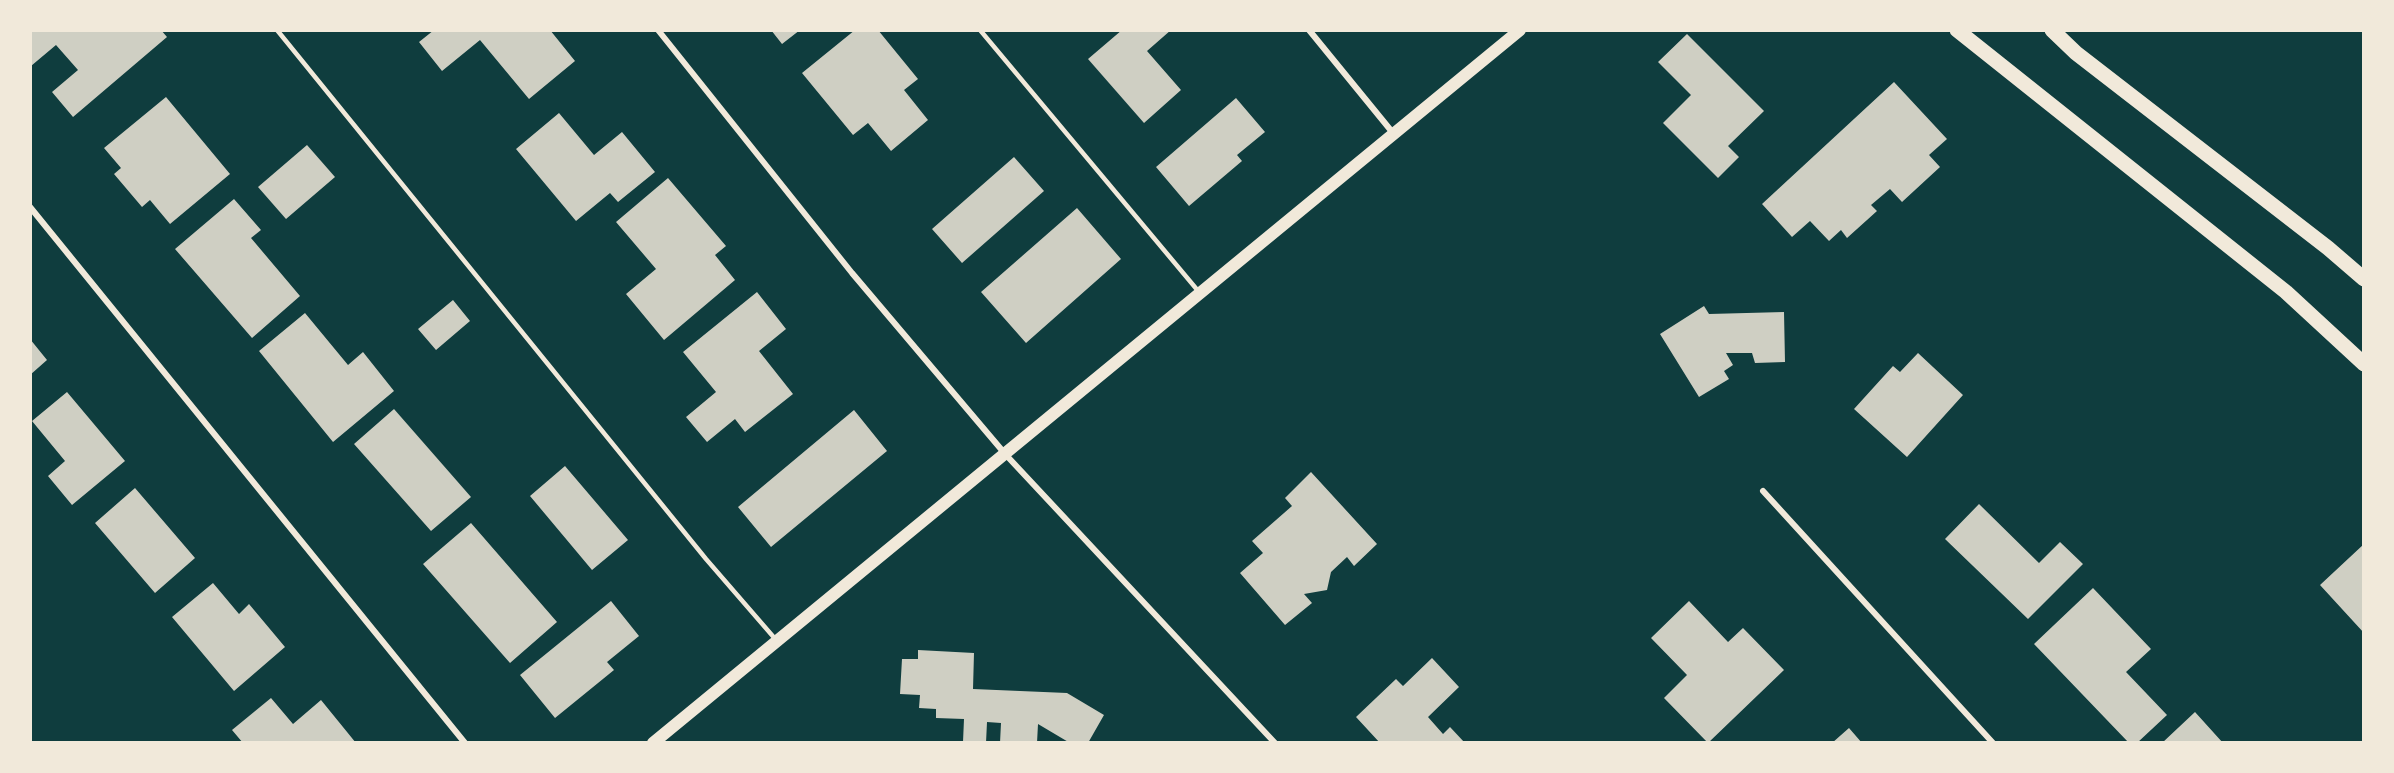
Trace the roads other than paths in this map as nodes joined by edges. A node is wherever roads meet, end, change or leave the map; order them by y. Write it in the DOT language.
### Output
graph roads {
  1 [pos="277,30"];
  2 [pos="658,30"];
  3 [pos="980,30"];
  4 [pos="1310,30"];
  5 [pos="1520,30"];
  6 [pos="1957,30"];
  7 [pos="2052,30"];
  8 [pos="1393,133"];
  9 [pos="30,207"];
  10 [pos="2364,279"];
  11 [pos="1199,292"];
  12 [pos="2364,364"];
  13 [pos="1005,454"];
  14 [pos="1763,491"];
  15 [pos="778,642"];
  16 [pos="465,743"];
  17 [pos="653,743"];
  18 [pos="1275,743"];
  19 [pos="1993,743"];
  1 -- 15 [label="lane"];
  2 -- 13 [label="street"];
  3 -- 11 [label="lane"];
  4 -- 8 [label="street"];
  5 -- 8 [label="main road"];
  6 -- 12 [label="main road"];
  7 -- 10 [label="main road"];
  8 -- 11 [label="main road"];
  9 -- 16 [label="street"];
  11 -- 13 [label="main road"];
  13 -- 15 [label="main road"];
  13 -- 18 [label="street"];
  14 -- 19 [label="street"];
  15 -- 17 [label="main road"];
}
